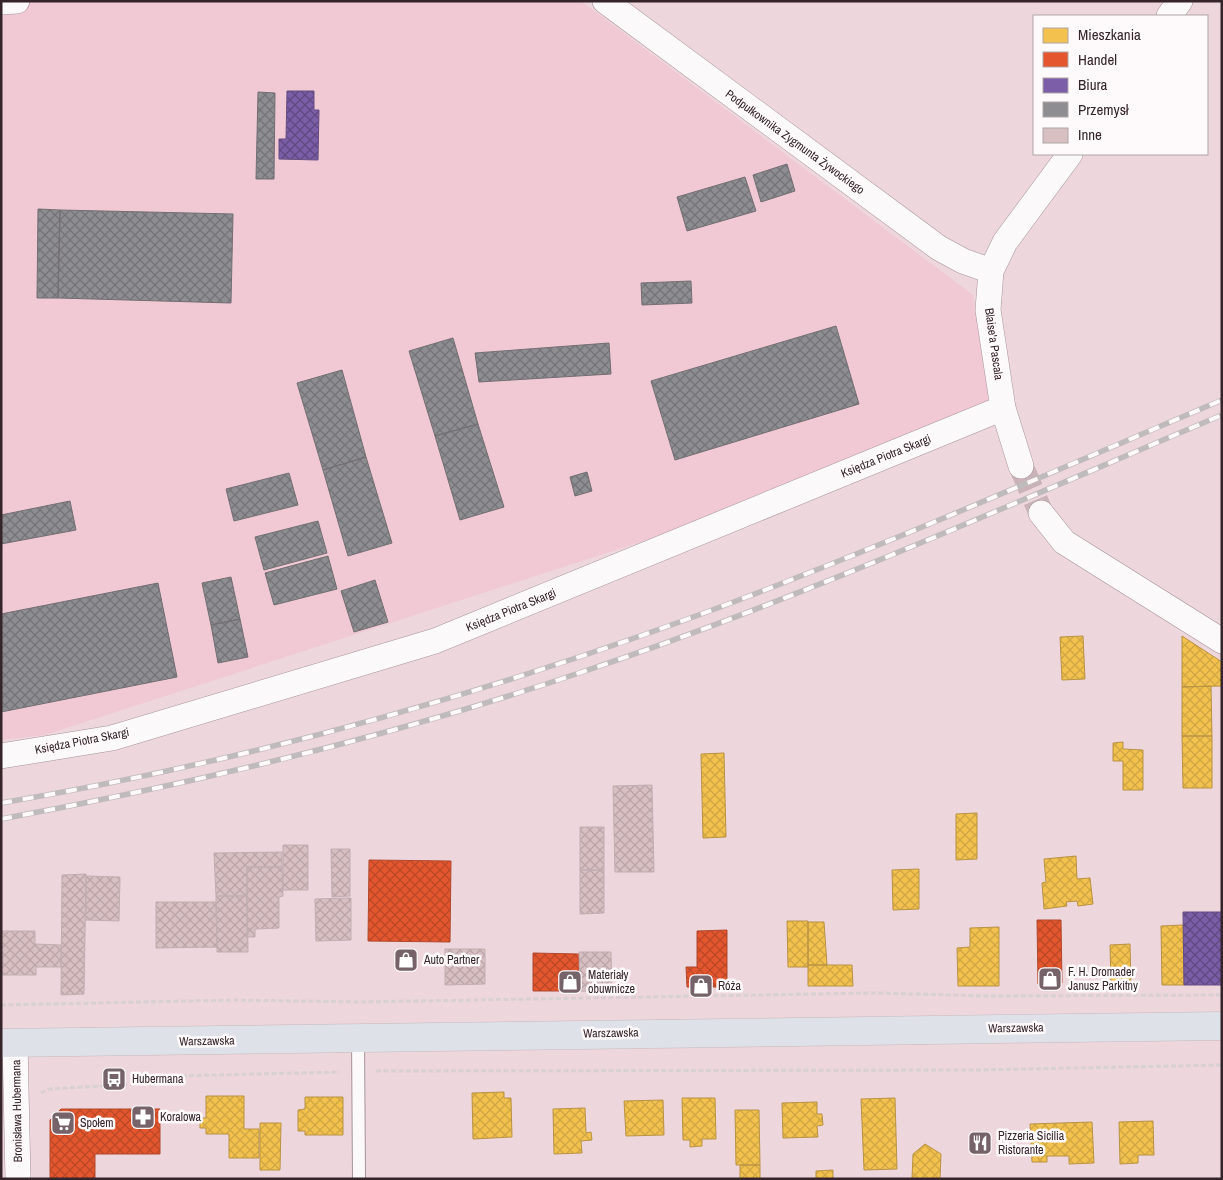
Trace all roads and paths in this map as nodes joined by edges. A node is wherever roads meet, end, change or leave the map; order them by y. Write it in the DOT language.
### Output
graph roads {
  1 [pos="17,1"];
  2 [pos="605,1"];
  3 [pos="1180,1"];
  4 [pos="1,2"];
  5 [pos="1170,15"];
  6 [pos="1069,155"];
  7 [pos="991,271"];
  8 [pos="1003,408"];
  9 [pos="1021,466"];
  10 [pos="1041,513"];
  11 [pos="1222,642"];
  12 [pos="1,756"];
  13 [pos="1222,995"];
  14 [pos="1,1005"];
  15 [pos="1222,1026"];
  16 [pos="358,1037"];
  17 [pos="8,1043"];
  18 [pos="1222,1065"];
  19 [pos="358,1071"];
  20 [pos="33,1096"];
  21 [pos="18,1179"];
  22 [pos="359,1179"];
  1 -- 4 [label="street"];
  2 -- 7 [label="street, Podpułkownika Zygmunta Żywockiego"];
  3 -- 5 [label="street"];
  6 -- 7 [label="street, Blaise'a Pascala"];
  7 -- 8 [label="street, Blaise'a Pascala"];
  8 -- 9 [label="street, Blaise'a Pascala"];
  8 -- 12 [label="street, Księdza Piotra Skargi"];
  10 -- 11 [label="street"];
  13 -- 14 [label="path"];
  15 -- 16 [label="main road, Warszawska"];
  16 -- 17 [label="main road, Warszawska"];
  16 -- 19 [label="lane"];
  17 -- 21 [label="street, Bronisława Hubermana"];
  18 -- 19 [label="path"];
  19 -- 20 [label="path"];
  19 -- 22 [label="lane"];
}
